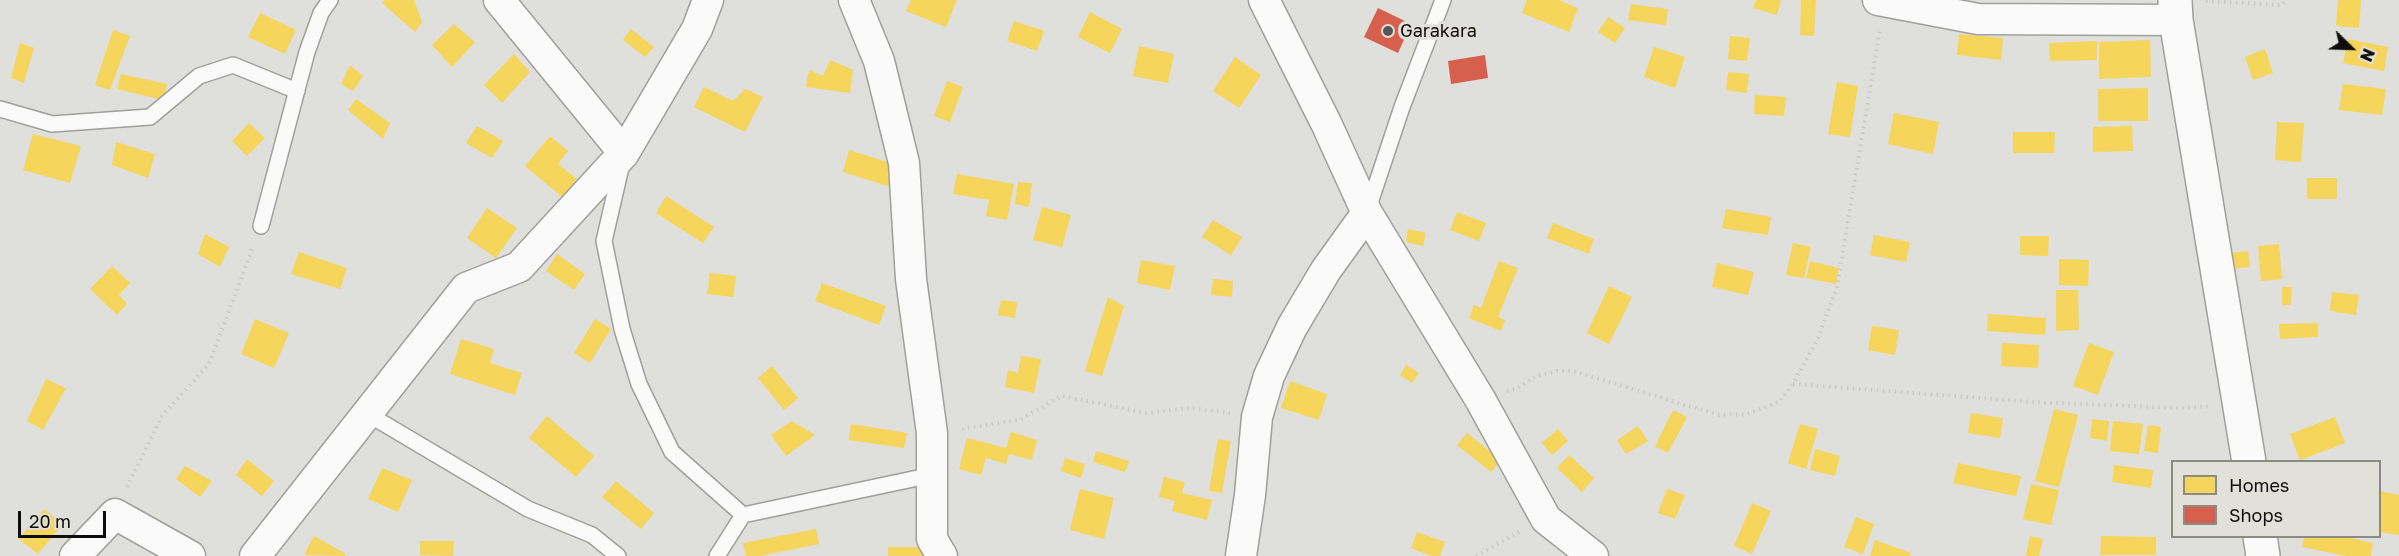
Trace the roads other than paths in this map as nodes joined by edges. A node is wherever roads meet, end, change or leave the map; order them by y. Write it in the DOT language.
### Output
graph roads {
  1 [pos="330,0"];
  2 [pos="499,0"];
  3 [pos="708,0"];
  4 [pos="854,0"];
  5 [pos="1264,0"];
  6 [pos="1443,0"];
  7 [pos="1881,1"];
  8 [pos="2175,10"];
  9 [pos="297,91"];
  10 [pos="0,109"];
  11 [pos="624,153"];
  12 [pos="1367,213"];
  13 [pos="261,226"];
  14 [pos="366,413"];
  15 [pos="2249,460"];
  16 [pos="932,475"];
  17 [pos="743,515"];
  18 [pos="2260,538"];
  19 [pos="75,556"];
  20 [pos="190,556"];
  21 [pos="255,556"];
  22 [pos="618,556"];
  23 [pos="717,556"];
  24 [pos="942,556"];
  25 [pos="1241,556"];
  26 [pos="1593,556"];
  27 [pos="2263,556"];
  1 -- 9 [label="lane"];
  2 -- 11 [label="street"];
  3 -- 11 [label="street"];
  4 -- 16 [label="street"];
  5 -- 12 [label="street"];
  6 -- 12 [label="lane"];
  7 -- 8 [label="street"];
  8 -- 15 [label="street"];
  9 -- 10 [label="lane"];
  9 -- 13 [label="lane"];
  11 -- 14 [label="street"];
  11 -- 17 [label="lane"];
  12 -- 25 [label="street"];
  12 -- 26 [label="street"];
  14 -- 21 [label="street"];
  14 -- 22 [label="lane"];
  16 -- 17 [label="lane"];
  16 -- 24 [label="street"];
  17 -- 23 [label="lane"];
  18 -- 27 [label="street"];
  19 -- 20 [label="street"];
}
